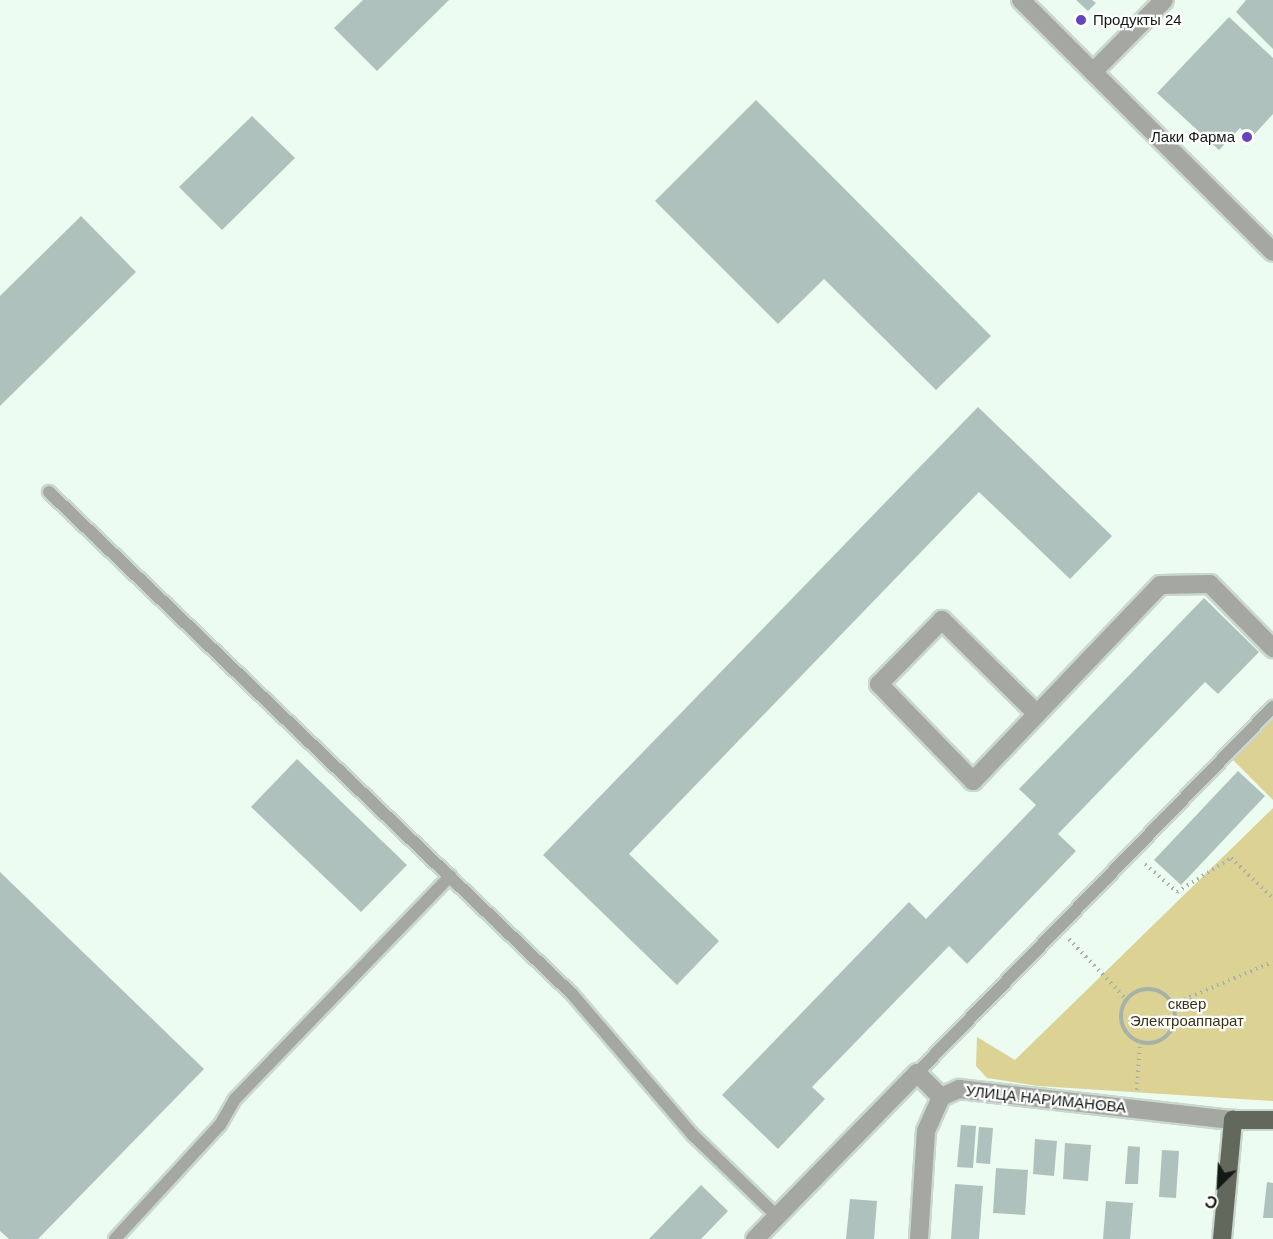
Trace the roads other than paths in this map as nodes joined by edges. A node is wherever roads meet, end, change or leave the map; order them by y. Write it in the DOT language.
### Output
graph roads {
  1 [pos="1021,0"];
  2 [pos="1164,0"];
  3 [pos="1093,72"];
  4 [pos="1273,252"];
  5 [pos="49,492"];
  6 [pos="1273,648"];
  7 [pos="1273,707"];
  8 [pos="1037,714"];
  9 [pos="450,876"];
  10 [pos="916,1073"];
  11 [pos="941,1097"];
  12 [pos="1233,1120"];
  13 [pos="1273,1120"];
  14 [pos="777,1216"];
  15 [pos="116,1239"];
  16 [pos="755,1239"];
  17 [pos="919,1239"];
  18 [pos="1222,1239"];
  1 -- 3 [label="street"];
  2 -- 3 [label="street"];
  3 -- 4 [label="street"];
  5 -- 9 [label="lane"];
  6 -- 8 [label="street"];
  7 -- 10 [label="lane"];
  8 -- 8 [label="street"];
  9 -- 14 [label="lane"];
  9 -- 15 [label="lane"];
  10 -- 11 [label="street"];
  10 -- 14 [label="street"];
  11 -- 12 [label="street, УЛИЦА НАРИМАНОВА"];
  11 -- 17 [label="street"];
  12 -- 13 [label="main road, УЛИЦА НАРИМАНОВА"];
  12 -- 18 [label="main road"];
  14 -- 16 [label="street"];
}
